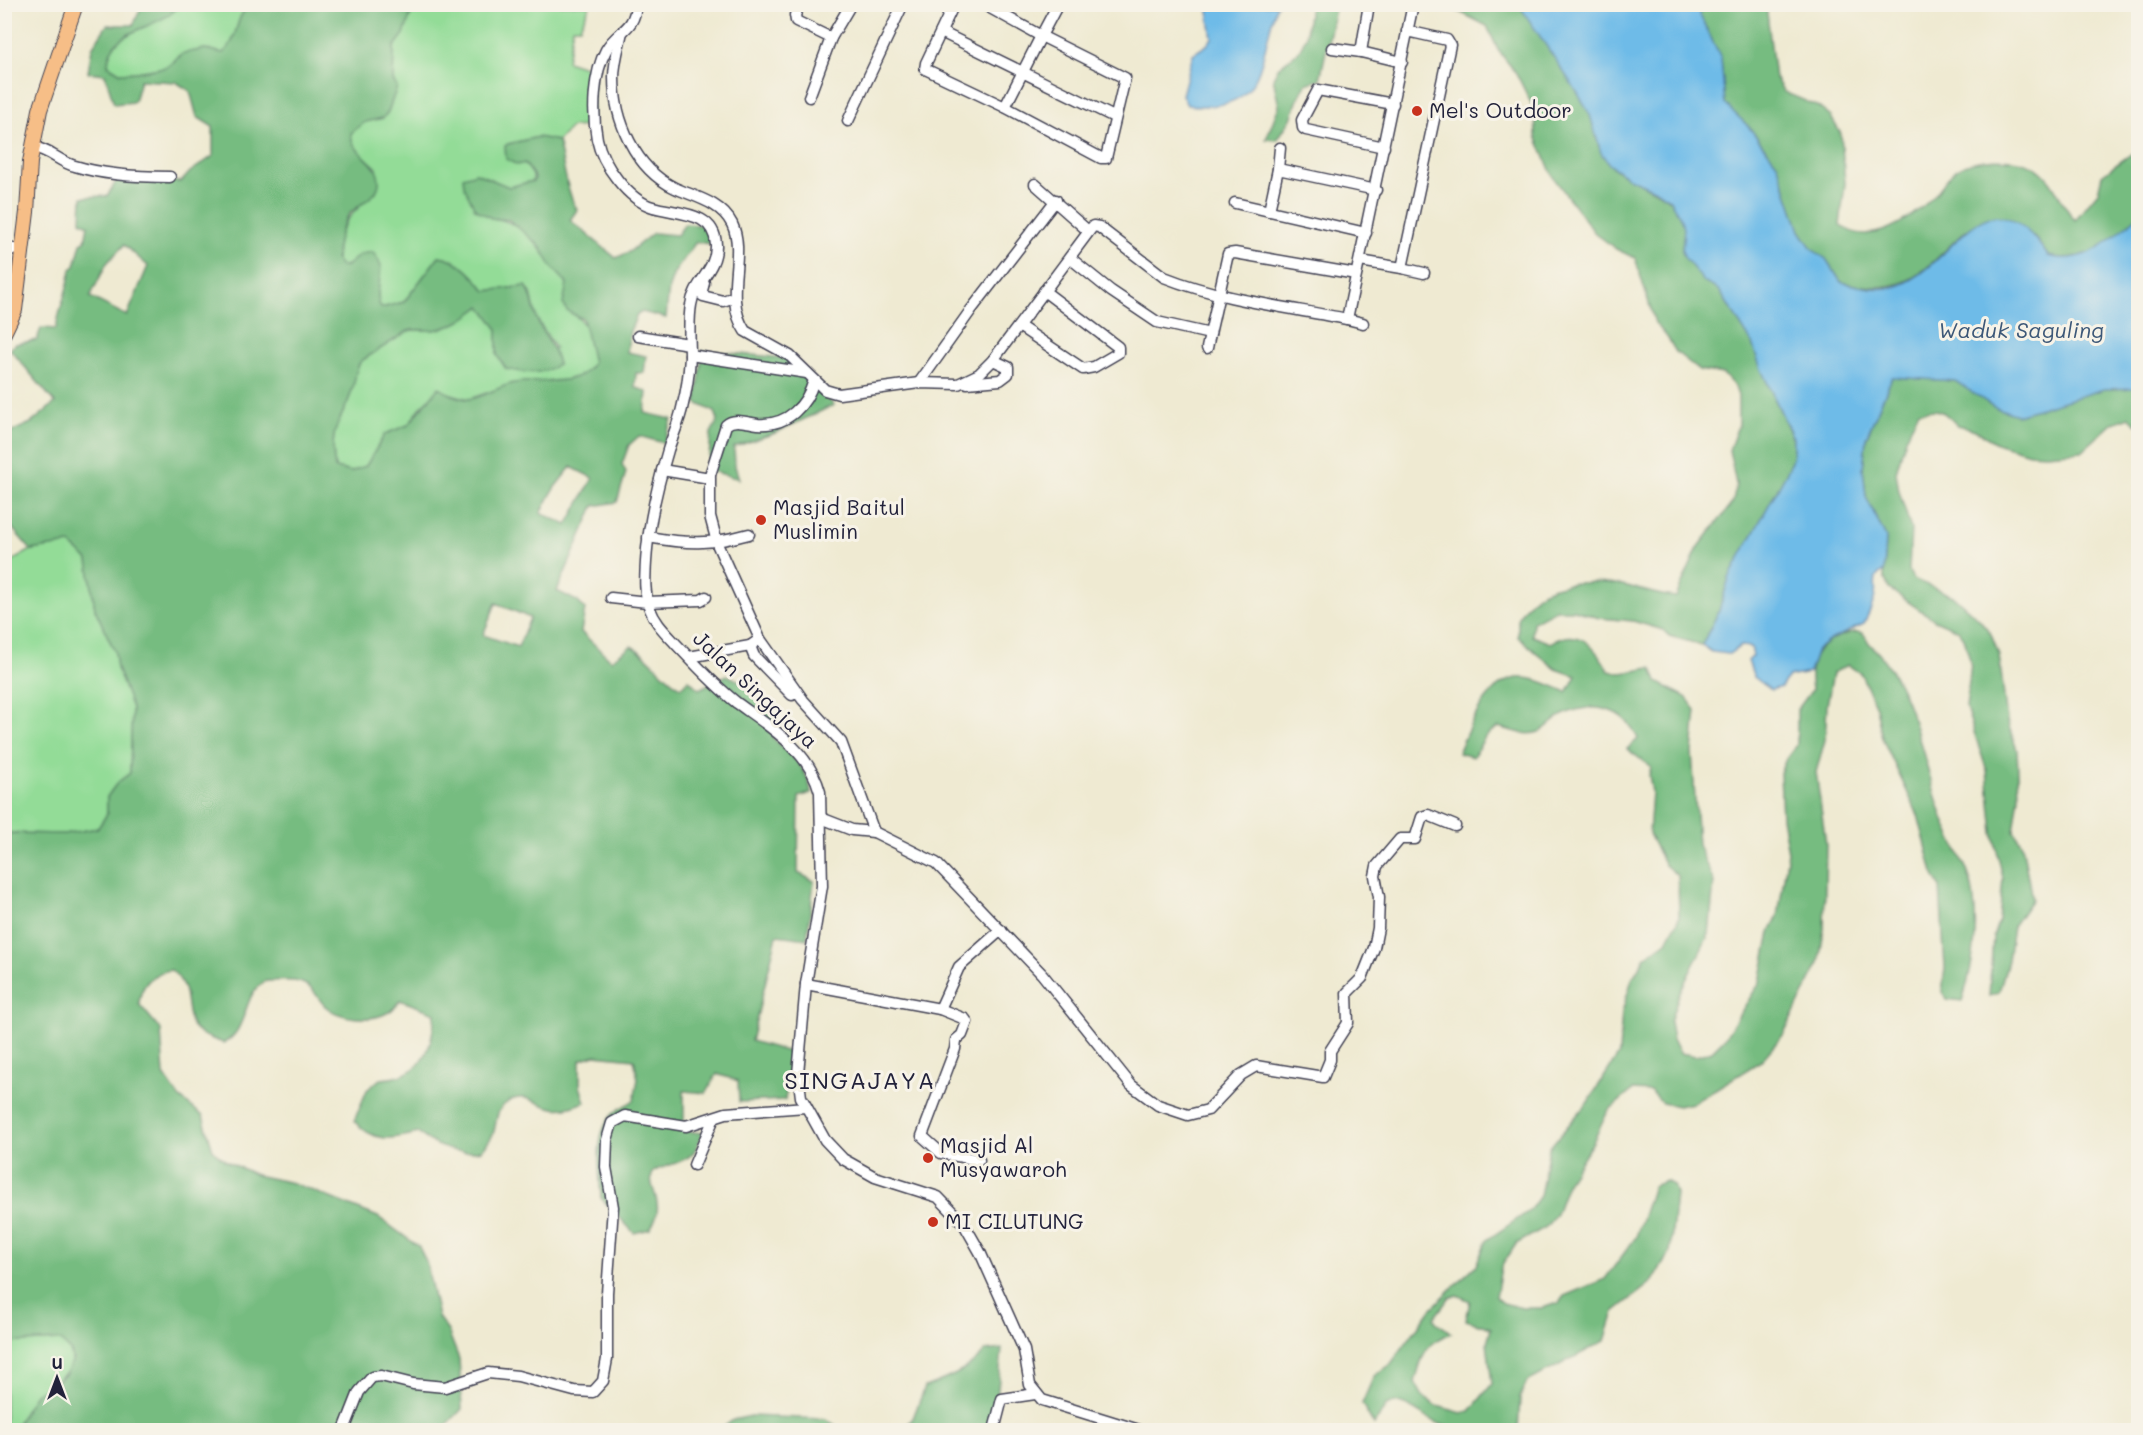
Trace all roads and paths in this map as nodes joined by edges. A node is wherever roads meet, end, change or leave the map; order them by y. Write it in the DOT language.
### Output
graph roads {
  1 [pos="76,4"];
  2 [pos="636,4"];
  3 [pos="800,4"];
  4 [pos="851,4"];
  5 [pos="903,4"];
  6 [pos="954,4"];
  7 [pos="983,4"];
  8 [pos="1058,4"];
  9 [pos="1369,4"];
  10 [pos="1413,4"];
  11 [pos="622,32"];
  12 [pos="941,32"];
  13 [pos="1407,32"];
  14 [pos="1041,36"];
  15 [pos="831,38"];
  16 [pos="1332,48"];
  17 [pos="1361,52"];
  18 [pos="1402,62"];
  19 [pos="1022,72"];
  20 [pos="808,97"];
  21 [pos="1393,104"];
  22 [pos="1005,107"];
  23 [pos="1114,117"];
  24 [pos="848,121"];
  25 [pos="32,147"];
  26 [pos="1384,147"];
  27 [pos="1280,148"];
  28 [pos="1278,169"];
  29 [pos="170,177"];
  30 [pos="1035,184"];
  31 [pos="1376,190"];
  32 [pos="1056,201"];
  33 [pos="1235,203"];
  34 [pos="1269,211"];
  35 [pos="1087,230"];
  36 [pos="1366,233"];
  37 [pos="4,247"];
  38 [pos="22,251"];
  39 [pos="1070,258"];
  40 [pos="1360,261"];
  41 [pos="1402,268"];
  42 [pos="1424,273"];
  43 [pos="1356,274"];
  44 [pos="704,280"];
  45 [pos="1044,291"];
  46 [pos="1219,295"];
  47 [pos="734,297"];
  48 [pos="1347,319"];
  49 [pos="1363,322"];
  50 [pos="1019,326"];
  51 [pos="4,333"];
  52 [pos="1210,334"];
  53 [pos="638,336"];
  54 [pos="1207,348"];
  55 [pos="690,350"];
  56 [pos="993,360"];
  57 [pos="811,376"];
  58 [pos="919,384"];
  59 [pos="958,384"];
  60 [pos="662,470"];
  61 [pos="709,478"];
  62 [pos="749,534"];
  63 [pos="648,537"];
  64 [pos="717,543"];
  65 [pos="706,597"];
  66 [pos="611,598"];
  67 [pos="647,602"];
  68 [pos="760,639"];
  69 [pos="750,646"];
  70 [pos="688,657"];
  71 [pos="796,700"];
  72 [pos="821,819"];
  73 [pos="1455,826"];
  74 [pos="873,832"];
  75 [pos="1001,930"];
  76 [pos="806,984"];
  77 [pos="940,1009"];
  78 [pos="806,1107"];
  79 [pos="714,1118"];
  80 [pos="979,1160"];
  81 [pos="694,1165"];
  82 [pos="1035,1394"];
  83 [pos="344,1431"];
  84 [pos="994,1431"];
  85 [pos="1138,1431"];
  1 -- 25 [label="main road"];
  2 -- 11 [label="street"];
  3 -- 15 [label="street"];
  4 -- 15 [label="street"];
  5 -- 24 [label="street"];
  6 -- 12 [label="street"];
  7 -- 14 [label="street"];
  8 -- 14 [label="street"];
  9 -- 17 [label="street"];
  10 -- 13 [label="street"];
  11 -- 44 [label="street"];
  11 -- 47 [label="street"];
  12 -- 19 [label="street"];
  12 -- 22 [label="street"];
  13 -- 18 [label="street"];
  13 -- 41 [label="street"];
  14 -- 19 [label="street"];
  14 -- 23 [label="street"];
  15 -- 20 [label="street"];
  16 -- 17 [label="street"];
  17 -- 18 [label="street"];
  18 -- 21 [label="street"];
  19 -- 22 [label="street"];
  19 -- 23 [label="street"];
  21 -- 26 [label="street"];
  21 -- 26 [label="street"];
  22 -- 23 [label="street"];
  25 -- 29 [label="street"];
  25 -- 38 [label="main road"];
  26 -- 31 [label="street"];
  27 -- 28 [label="street"];
  28 -- 31 [label="street"];
  28 -- 34 [label="street"];
  30 -- 32 [label="street"];
  31 -- 36 [label="street"];
  32 -- 35 [label="street"];
  32 -- 58 [label="street"];
  33 -- 34 [label="street"];
  34 -- 36 [label="street"];
  35 -- 39 [label="street"];
  35 -- 46 [label="street"];
  36 -- 40 [label="street"];
  37 -- 38 [label="street"];
  38 -- 51 [label="main road"];
  39 -- 45 [label="street"];
  39 -- 52 [label="street"];
  40 -- 41 [label="street"];
  40 -- 43 [label="street"];
  41 -- 42 [label="street"];
  43 -- 46 [label="street"];
  43 -- 48 [label="street"];
  44 -- 47 [label="street"];
  44 -- 55 [label="street"];
  45 -- 50 [label="street"];
  45 -- 50 [label="street"];
  46 -- 48 [label="street"];
  46 -- 52 [label="street"];
  47 -- 57 [label="street"];
  48 -- 49 [label="street"];
  50 -- 56 [label="street"];
  52 -- 54 [label="street"];
  53 -- 55 [label="street"];
  55 -- 57 [label="street"];
  55 -- 60 [label="street"];
  56 -- 59 [label="street"];
  56 -- 59 [label="street"];
  57 -- 58 [label="street"];
  57 -- 61 [label="street"];
  58 -- 59 [label="street"];
  60 -- 61 [label="street"];
  60 -- 63 [label="street"];
  61 -- 64 [label="street"];
  62 -- 64 [label="street"];
  63 -- 64 [label="street"];
  63 -- 67 [label="street"];
  64 -- 68 [label="street"];
  65 -- 67 [label="street"];
  66 -- 67 [label="street"];
  67 -- 70 [label="street, Jalan Singajaya"];
  68 -- 69 [label="street"];
  68 -- 74 [label="street"];
  69 -- 70 [label="street"];
  69 -- 71 [label="street"];
  70 -- 72 [label="street, Jalan Singajaya"];
  72 -- 74 [label="street"];
  72 -- 76 [label="street, Jalan Singajaya"];
  73 -- 75 [label="street"];
  74 -- 75 [label="street"];
  75 -- 77 [label="street"];
  76 -- 77 [label="street"];
  76 -- 78 [label="street, Jalan Singajaya"];
  77 -- 80 [label="street"];
  78 -- 79 [label="street"];
  78 -- 82 [label="street, Jalan Singajaya"];
  79 -- 81 [label="street"];
  79 -- 83 [label="street"];
  82 -- 84 [label="street"];
  82 -- 85 [label="street"];
}
